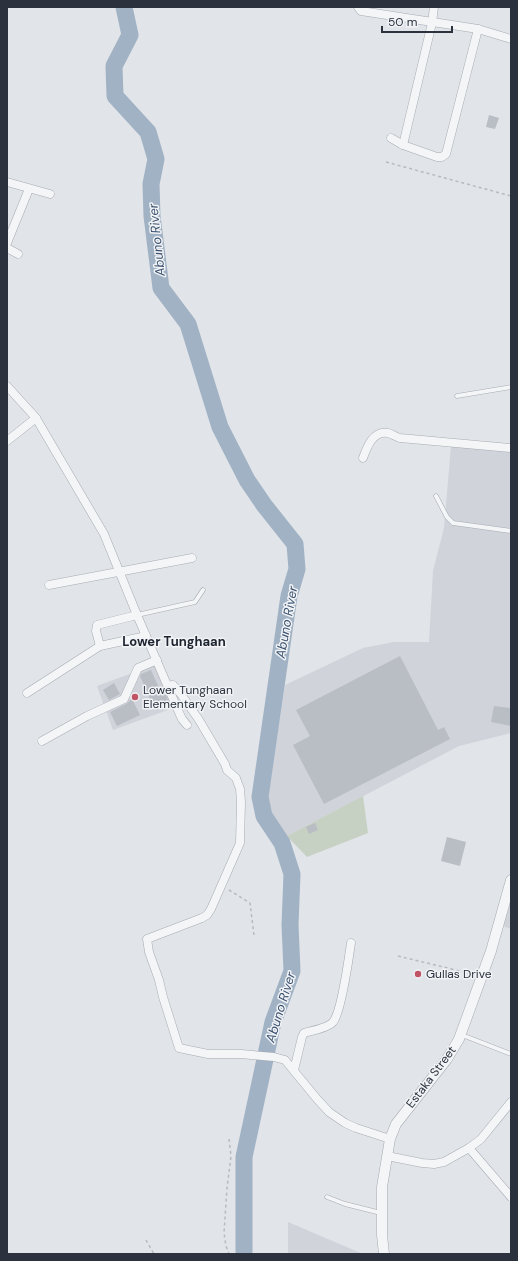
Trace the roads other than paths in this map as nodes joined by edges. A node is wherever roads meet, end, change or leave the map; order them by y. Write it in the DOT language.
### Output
graph roads {
  1 [pos="358,7"];
  2 [pos="434,7"];
  3 [pos="432,23"];
  4 [pos="478,30"];
  5 [pos="511,39"];
  6 [pos="391,138"];
  7 [pos="402,146"];
  8 [pos="7,182"];
  9 [pos="29,189"];
  10 [pos="50,194"];
  11 [pos="7,243"];
  12 [pos="7,248"];
  13 [pos="18,254"];
  14 [pos="7,386"];
  15 [pos="511,387"];
  16 [pos="457,396"];
  17 [pos="36,418"];
  18 [pos="7,441"];
  19 [pos="511,448"];
  20 [pos="363,458"];
  21 [pos="436,496"];
  22 [pos="511,531"];
  23 [pos="192,558"];
  24 [pos="120,571"];
  25 [pos="49,585"];
  26 [pos="203,590"];
  27 [pos="137,615"];
  28 [pos="146,636"];
  29 [pos="100,646"];
  30 [pos="157,660"];
  31 [pos="168,686"];
  32 [pos="27,693"];
  33 [pos="187,725"];
  34 [pos="42,741"];
  35 [pos="511,880"];
  36 [pos="351,943"];
  37 [pos="461,1034"];
  38 [pos="511,1054"];
  39 [pos="294,1070"];
  40 [pos="511,1102"];
  41 [pos="390,1139"];
  42 [pos="470,1148"];
  43 [pos="387,1156"];
  44 [pos="326,1197"];
  45 [pos="511,1197"];
  46 [pos="382,1213"];
  47 [pos="384,1254"];
  1 -- 3 [label="street"];
  2 -- 3 [label="street"];
  3 -- 4 [label="street"];
  3 -- 7 [label="street"];
  4 -- 5 [label="street"];
  4 -- 7 [label="street"];
  6 -- 7 [label="street"];
  8 -- 9 [label="street"];
  9 -- 10 [label="street"];
  9 -- 11 [label="street"];
  12 -- 13 [label="street"];
  14 -- 17 [label="street"];
  15 -- 16 [label="lane"];
  17 -- 18 [label="street"];
  17 -- 24 [label="street"];
  19 -- 20 [label="street"];
  21 -- 22 [label="lane"];
  23 -- 24 [label="street"];
  24 -- 25 [label="street"];
  24 -- 27 [label="street"];
  26 -- 27 [label="lane"];
  27 -- 28 [label="street"];
  27 -- 29 [label="street"];
  28 -- 29 [label="street"];
  28 -- 30 [label="street"];
  29 -- 32 [label="street"];
  30 -- 31 [label="street"];
  30 -- 34 [label="street"];
  31 -- 33 [label="street"];
  31 -- 39 [label="street"];
  35 -- 37 [label="street, Estaka Street"];
  36 -- 39 [label="street"];
  37 -- 38 [label="lane"];
  37 -- 41 [label="street, Estaka Street"];
  39 -- 41 [label="street"];
  40 -- 42 [label="street"];
  41 -- 43 [label="street, Estaka Street"];
  42 -- 43 [label="street"];
  42 -- 45 [label="street"];
  43 -- 46 [label="street, Estaka Street"];
  44 -- 46 [label="lane"];
  46 -- 47 [label="street, Estaka Street"];
}
